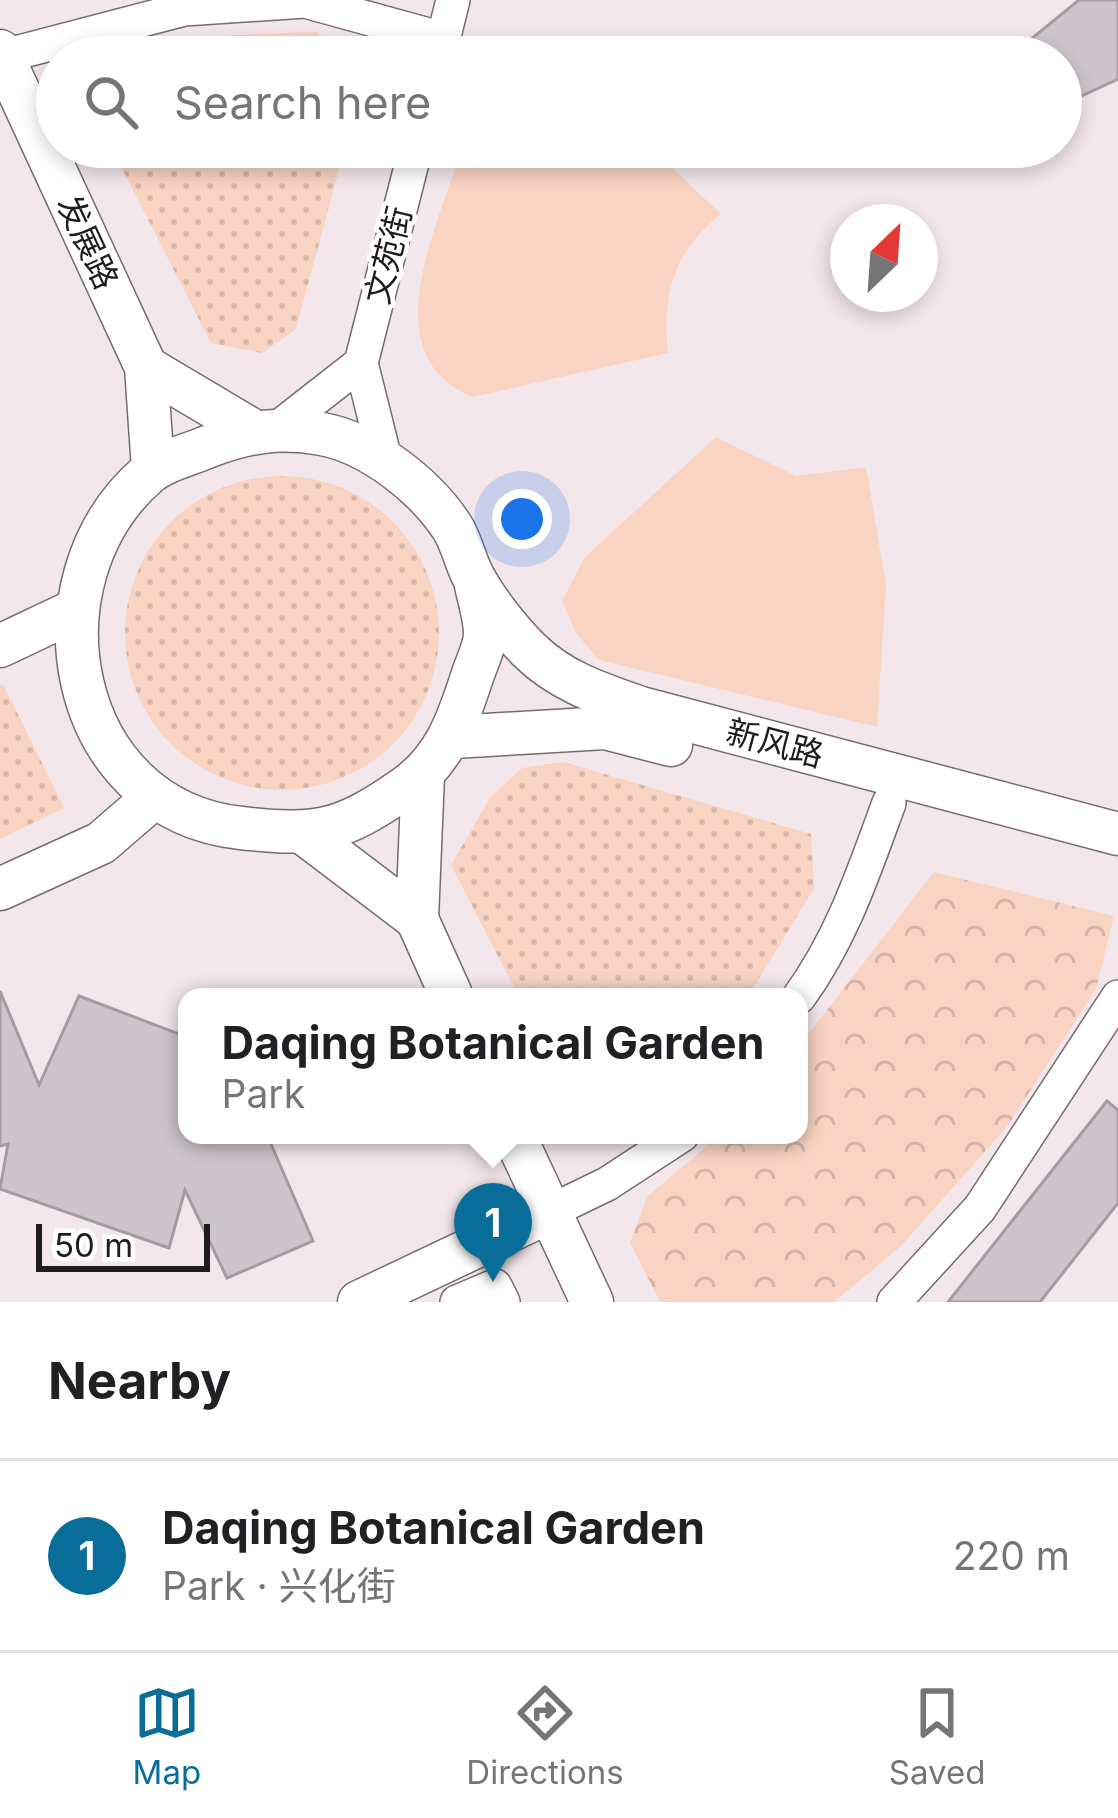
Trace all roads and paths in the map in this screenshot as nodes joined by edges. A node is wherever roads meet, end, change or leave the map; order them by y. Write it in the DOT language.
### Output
graph roads {
  1 [pos="452,0"];
  2 [pos="77,36"];
  3 [pos="406,36"];
  4 [pos="444,36"];
  5 [pos="36,46"];
  6 [pos="1,55"];
  7 [pos="36,130"];
  8 [pos="54,168"];
  9 [pos="411,168"];
  10 [pos="361,363"];
  11 [pos="146,367"];
  12 [pos="263,430"];
  13 [pos="385,459"];
  14 [pos="153,469"];
  15 [pos="475,580"];
  16 [pos="78,609"];
  17 [pos="0,646"];
  18 [pos="453,736"];
  19 [pos="423,776"];
  20 [pos="153,798"];
  21 [pos="889,803"];
  22 [pos="305,834"];
  23 [pos="1118,834"];
  24 [pos="1118,862"];
  25 [pos="0,890"];
  26 [pos="417,919"];
  27 [pos="448,988"];
  28 [pos="805,988"];
  29 [pos="1118,997"];
  30 [pos="518,1144"];
  31 [pos="668,1144"];
  32 [pos="549,1212"];
  33 [pos="404,1292"];
  34 [pos="358,1302"];
  35 [pos="457,1302"];
  36 [pos="503,1302"];
  37 [pos="592,1302"];
  38 [pos="894,1302"];
  1 -- 4 [label="street"];
  2 -- 3 [label="street"];
  5 -- 6 [label="street"];
  6 -- 7 [label="main road, 发展路"];
  8 -- 11 [label="main road, 发展路"];
  9 -- 10 [label="street, 文苑街"];
  10 -- 12 [label="street"];
  10 -- 13 [label="street"];
  11 -- 12 [label="main road"];
  11 -- 14 [label="main road"];
  12 -- 13 [label="main road"];
  12 -- 14 [label="main road"];
  13 -- 15 [label="main road"];
  14 -- 16 [label="main road"];
  15 -- 18 [label="main road"];
  15 -- 23 [label="main road, 新风路"];
  16 -- 17 [label="main road"];
  16 -- 20 [label="main road"];
  18 -- 19 [label="main road"];
  18 -- 21 [label="main road, 新风路"];
  19 -- 22 [label="main road"];
  19 -- 26 [label="main road"];
  20 -- 22 [label="main road"];
  20 -- 25 [label="main road"];
  21 -- 24 [label="main road, 新风路"];
  21 -- 28 [label="street"];
  22 -- 26 [label="main road"];
  26 -- 27 [label="main road"];
  29 -- 38 [label="street"];
  30 -- 32 [label="main road"];
  31 -- 32 [label="street"];
  32 -- 33 [label="main road"];
  32 -- 37 [label="main road"];
  33 -- 34 [label="main road"];
  35 -- 36 [label="street"];
}
